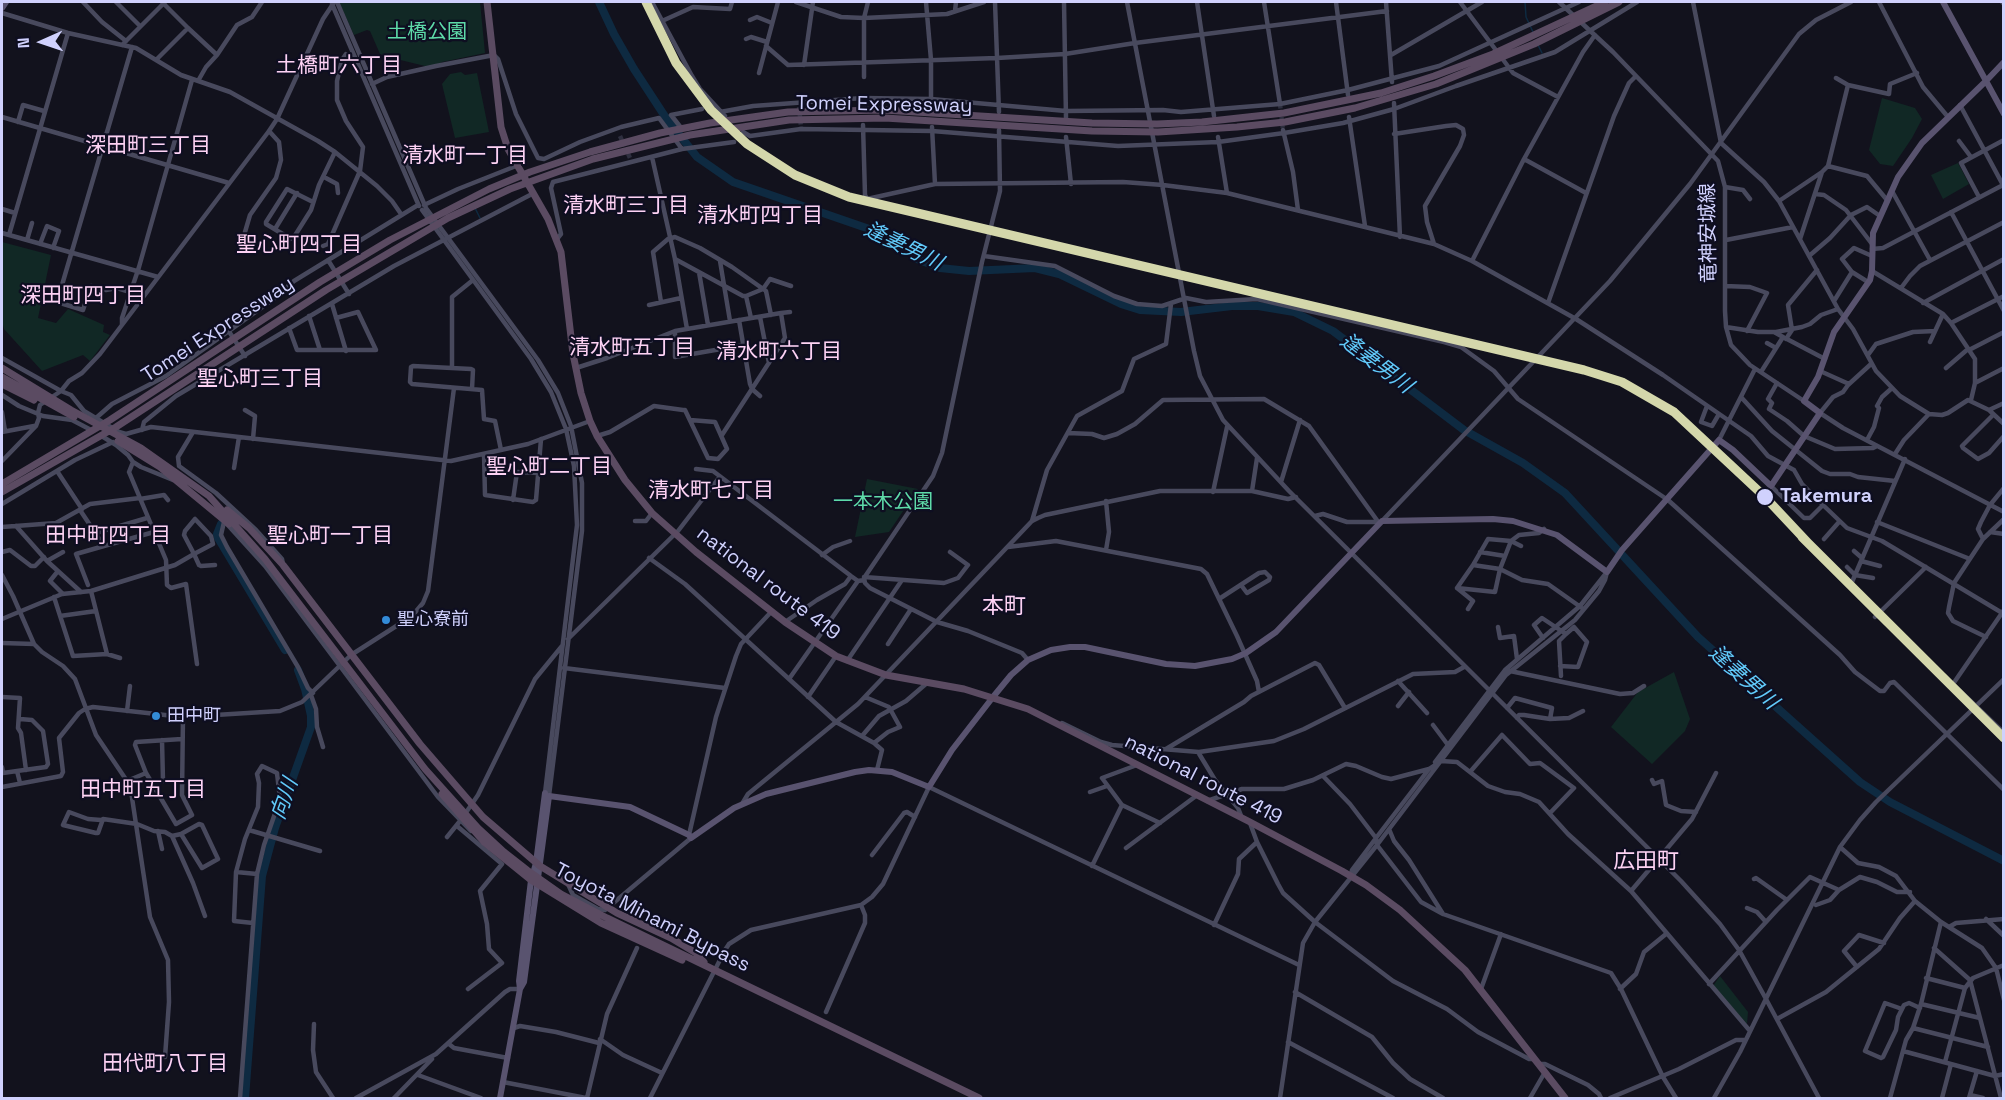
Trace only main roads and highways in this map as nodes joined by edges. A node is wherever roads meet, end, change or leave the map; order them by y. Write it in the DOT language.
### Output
graph roads {
  1 [pos="6,2"];
  2 [pos="487,2"];
  3 [pos="1605,2"];
  4 [pos="1619,2"];
  5 [pos="1943,2"];
  6 [pos="2,13"];
  7 [pos="2004,62"];
  8 [pos="1986,81"];
  9 [pos="2002,105"];
  10 [pos="2004,114"];
  11 [pos="1142,128"];
  12 [pos="1158,128"];
  13 [pos="689,131"];
  14 [pos="661,137"];
  15 [pos="2,366"];
  16 [pos="2,377"];
  17 [pos="2,384"];
  18 [pos="62,410"];
  19 [pos="2,484"];
  20 [pos="2,492"];
  21 [pos="209,496"];
  22 [pos="280,579"];
  23 [pos="993,697"];
  24 [pos="425,769"];
  25 [pos="538,865"];
  26 [pos="534,882"];
  27 [pos="708,966"];
  28 [pos="500,1098"];
  29 [pos="979,1098"];
  30 [pos="1565,1098"];
  1 -- 6 [label="main road"];
  2 -- 23 [label="highway, national route 419"];
  3 -- 12 [label="highway, Tomei Expressway"];
  4 -- 12 [label="highway, Tomei Expressway"];
  5 -- 8 [label="main road"];
  7 -- 8 [label="main road"];
  8 -- 9 [label="main road"];
  8 -- 23 [label="main road"];
  9 -- 10 [label="main road"];
  11 -- 12 [label="highway, Tomei Expressway"];
  11 -- 13 [label="highway, Tomei Expressway"];
  11 -- 13 [label="highway, Tomei Expressway"];
  13 -- 14 [label="highway, Tomei Expressway"];
  14 -- 19 [label="highway, Tomei Expressway"];
  14 -- 20 [label="highway, Tomei Expressway"];
  15 -- 21 [label="highway, Toyota Minami Bypass"];
  16 -- 18 [label="highway, Toyota Minami Bypass"];
  17 -- 18 [label="highway"];
  18 -- 22 [label="highway, Toyota Minami Bypass"];
  21 -- 22 [label="highway, Toyota Minami Bypass"];
  21 -- 25 [label="highway"];
  22 -- 24 [label="highway, Toyota Minami Bypass"];
  23 -- 25 [label="main road"];
  23 -- 30 [label="highway, national route 419"];
  24 -- 26 [label="highway"];
  24 -- 27 [label="highway, Toyota Minami Bypass"];
  25 -- 26 [label="main road"];
  25 -- 27 [label="highway"];
  26 -- 27 [label="highway"];
  26 -- 28 [label="main road"];
  27 -- 29 [label="highway, Toyota Minami Bypass"];
}
